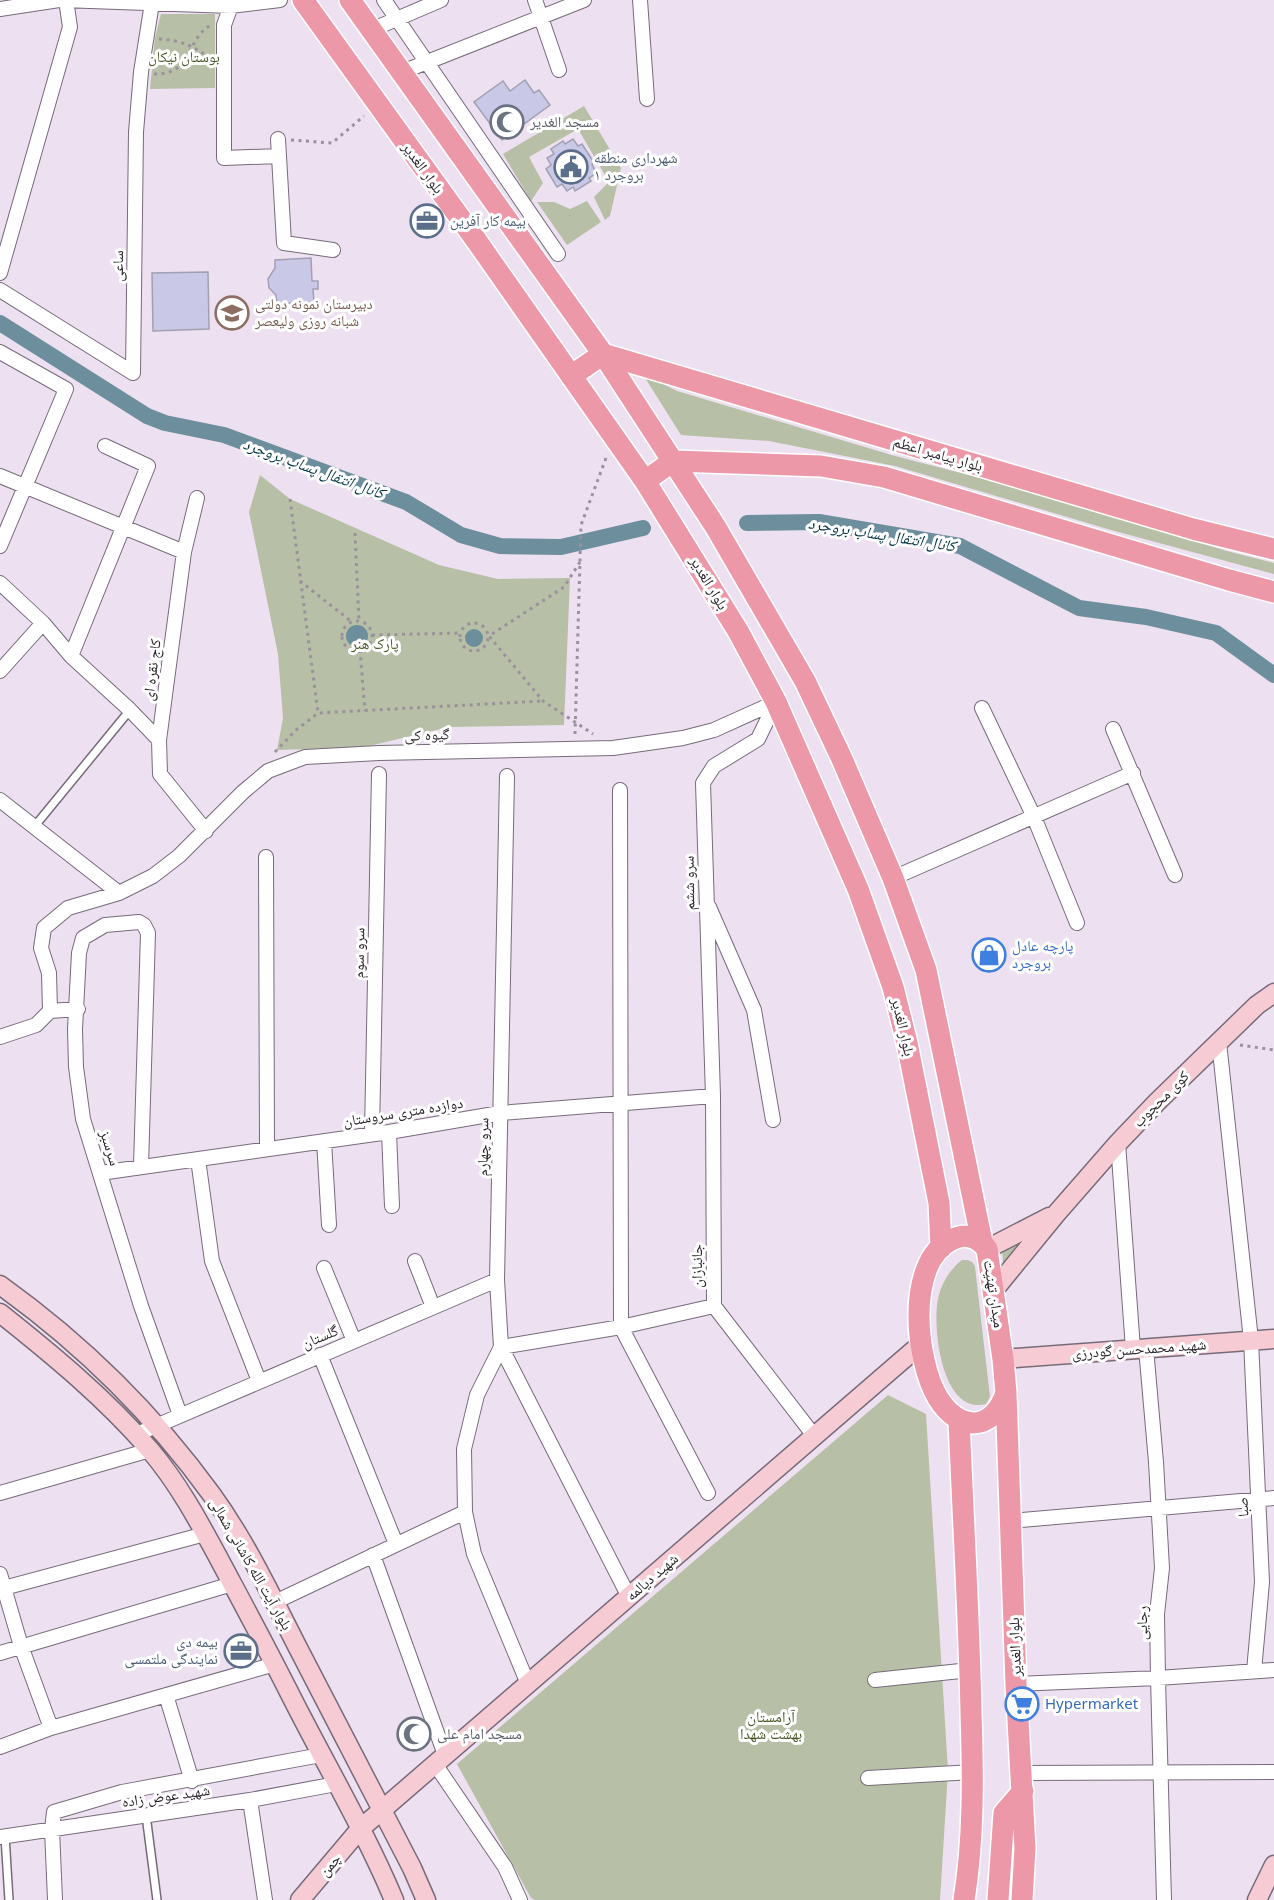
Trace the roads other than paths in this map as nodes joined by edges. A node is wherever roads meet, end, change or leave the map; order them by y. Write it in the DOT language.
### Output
graph roads {
  1 [pos="62,0"];
  2 [pos="280,0"];
  3 [pos="303,0"];
  4 [pos="350,0"];
  5 [pos="384,0"];
  6 [pos="441,0"];
  7 [pos="535,0"];
  8 [pos="584,0"];
  9 [pos="640,0"];
  10 [pos="152,3"];
  11 [pos="231,6"];
  12 [pos="0,9"];
  13 [pos="541,17"];
  14 [pos="396,19"];
  15 [pos="371,30"];
  16 [pos="426,63"];
  17 [pos="559,70"];
  18 [pos="402,72"];
  19 [pos="647,99"];
  20 [pos="278,139"];
  21 [pos="279,156"];
  22 [pos="333,250"];
  23 [pos="558,254"];
  24 [pos="0,273"];
  25 [pos="0,290"];
  26 [pos="0,352"];
  27 [pos="603,354"];
  28 [pos="571,376"];
  29 [pos="105,446"];
  30 [pos="673,460"];
  31 [pos="0,476"];
  32 [pos="645,481"];
  33 [pos="26,487"];
  34 [pos="197,498"];
  35 [pos="122,526"];
  36 [pos="0,546"];
  37 [pos="1274,549"];
  38 [pos="184,552"];
  39 [pos="0,582"];
  40 [pos="1274,592"];
  41 [pos="43,623"];
  42 [pos="71,656"];
  43 [pos="0,671"];
  44 [pos="776,702"];
  45 [pos="982,708"];
  46 [pos="130,710"];
  47 [pos="1113,729"];
  48 [pos="159,740"];
  49 [pos="1133,773"];
  50 [pos="379,774"];
  51 [pos="507,776"];
  52 [pos="620,790"];
  53 [pos="0,800"];
  54 [pos="1034,817"];
  55 [pos="34,826"];
  56 [pos="206,831"];
  57 [pos="266,857"];
  58 [pos="1175,875"];
  59 [pos="893,878"];
  60 [pos="119,893"];
  61 [pos="706,900"];
  62 [pos="1077,923"];
  63 [pos="1274,993"];
  64 [pos="78,1009"];
  65 [pos="50,1011"];
  66 [pos="0,1037"];
  67 [pos="1219,1042"];
  68 [pos="713,1096"];
  69 [pos="620,1104"];
  70 [pos="500,1113"];
  71 [pos="773,1120"];
  72 [pos="389,1132"];
  73 [pos="372,1133"];
  74 [pos="324,1141"];
  75 [pos="1118,1143"];
  76 [pos="267,1149"];
  77 [pos="198,1159"];
  78 [pos="141,1166"];
  79 [pos="100,1173"];
  80 [pos="392,1206"];
  81 [pos="1056,1214"];
  82 [pos="329,1225"];
  83 [pos="984,1246"];
  84 [pos="941,1248"];
  85 [pos="415,1261"];
  86 [pos="324,1268"];
  87 [pos="497,1280"];
  88 [pos="0,1285"];
  89 [pos="994,1290"];
  90 [pos="714,1306"];
  91 [pos="433,1307"];
  92 [pos="0,1313"];
  93 [pos="621,1327"];
  94 [pos="1274,1339"];
  95 [pos="1251,1340"];
  96 [pos="354,1341"];
  97 [pos="921,1344"];
  98 [pos="501,1347"];
  99 [pos="1139,1349"];
  100 [pos="320,1355"];
  101 [pos="1004,1359"];
  102 [pos="259,1381"];
  103 [pos="1006,1393"];
  104 [pos="180,1415"];
  105 [pos="959,1419"];
  106 [pos="156,1425"];
  107 [pos="135,1434"];
  108 [pos="815,1437"];
  109 [pos="150,1450"];
  110 [pos="0,1493"];
  111 [pos="708,1493"];
  112 [pos="1274,1498"];
  113 [pos="1259,1499"];
  114 [pos="1158,1508"];
  115 [pos="465,1512"];
  116 [pos="1010,1521"];
  117 [pos="205,1534"];
  118 [pos="396,1544"];
  119 [pos="373,1556"];
  120 [pos="0,1574"];
  121 [pos="232,1584"];
  122 [pos="2,1588"];
  123 [pos="629,1597"];
  124 [pos="275,1602"];
  125 [pos="21,1646"];
  126 [pos="0,1653"];
  127 [pos="275,1664"];
  128 [pos="970,1670"];
  129 [pos="1274,1670"];
  130 [pos="1254,1671"];
  131 [pos="1158,1678"];
  132 [pos="875,1680"];
  133 [pos="528,1684"];
  134 [pos="1016,1684"];
  135 [pos="166,1695"];
  136 [pos="51,1728"];
  137 [pos="0,1747"];
  138 [pos="321,1755"];
  139 [pos="440,1760"];
  140 [pos="1274,1772"];
  141 [pos="1160,1774"];
  142 [pos="868,1778"];
  143 [pos="192,1781"];
  144 [pos="972,1782"];
  145 [pos="1022,1782"];
  146 [pos="336,1784"];
  147 [pos="250,1800"];
  148 [pos="382,1810"];
  149 [pos="997,1814"];
  150 [pos="146,1815"];
  151 [pos="52,1829"];
  152 [pos="360,1829"];
  153 [pos="2,1836"];
  154 [pos="1274,1864"];
  155 [pos="301,1899"];
  156 [pos="9,1900"];
  157 [pos="55,1900"];
  158 [pos="157,1900"];
  159 [pos="265,1900"];
  160 [pos="394,1900"];
  161 [pos="426,1900"];
  162 [pos="520,1900"];
  163 [pos="964,1900"];
  164 [pos="983,1900"];
  165 [pos="998,1900"];
  166 [pos="1022,1900"];
  167 [pos="1164,1900"];
  168 [pos="1257,1900"];
  1 -- 10 [label="street"];
  1 -- 12 [label="street"];
  1 -- 24 [label="street"];
  2 -- 11 [label="street"];
  3 -- 28 [label="main road, بلوار الغدیر"];
  4 -- 15 [label="main road"];
  5 -- 14 [label="street"];
  6 -- 14 [label="street"];
  7 -- 13 [label="street"];
  8 -- 13 [label="street"];
  9 -- 19 [label="street"];
  10 -- 11 [label="street"];
  10 -- 25 [label="street, ساعی"];
  11 -- 21 [label="street"];
  13 -- 16 [label="street"];
  13 -- 17 [label="street"];
  14 -- 15 [label="street"];
  14 -- 16 [label="street"];
  15 -- 18 [label="main road"];
  16 -- 18 [label="street"];
  16 -- 23 [label="street"];
  18 -- 27 [label="main road"];
  20 -- 21 [label="street"];
  21 -- 22 [label="street"];
  26 -- 33 [label="street"];
  27 -- 28 [label="main road"];
  27 -- 30 [label="main road"];
  27 -- 37 [label="main road, بلوار پیامبر اعظم"];
  28 -- 32 [label="main road, بلوار الغدیر"];
  29 -- 35 [label="street"];
  30 -- 32 [label="main road"];
  30 -- 40 [label="main road"];
  30 -- 59 [label="main road"];
  31 -- 33 [label="street"];
  32 -- 44 [label="main road, بلوار الغدیر"];
  33 -- 35 [label="street"];
  33 -- 36 [label="street"];
  34 -- 38 [label="street, کاج نقره ای"];
  35 -- 38 [label="street"];
  35 -- 42 [label="street"];
  38 -- 48 [label="street, کاج نقره ای"];
  39 -- 41 [label="street"];
  41 -- 42 [label="street"];
  41 -- 43 [label="street"];
  42 -- 46 [label="street"];
  44 -- 56 [label="street, گیوه کی"];
  44 -- 61 [label="street, سرو ششم"];
  44 -- 84 [label="main road, بلوار الغدیر"];
  45 -- 54 [label="street"];
  46 -- 48 [label="street"];
  46 -- 55 [label="lane"];
  47 -- 49 [label="street"];
  48 -- 56 [label="street, کاج نقره ای"];
  49 -- 54 [label="street"];
  49 -- 58 [label="street"];
  50 -- 73 [label="street, سرو سوم"];
  51 -- 70 [label="street, سرو چهارم"];
  52 -- 69 [label="street"];
  53 -- 55 [label="street"];
  54 -- 59 [label="street"];
  54 -- 62 [label="street"];
  55 -- 60 [label="street"];
  56 -- 60 [label="street, گیوه کی"];
  57 -- 76 [label="street"];
  59 -- 83 [label="main road"];
  60 -- 65 [label="street, گیوه کی"];
  61 -- 68 [label="street, سرو ششم"];
  61 -- 71 [label="street"];
  63 -- 67 [label="street, کوی محجوب"];
  64 -- 65 [label="street"];
  64 -- 78 [label="street, سرسبز"];
  64 -- 79 [label="street, سرسبز"];
  65 -- 66 [label="street"];
  67 -- 75 [label="street, کوی محجوب"];
  67 -- 95 [label="street, صبا"];
  68 -- 69 [label="street, دوازده متری سروستان"];
  68 -- 90 [label="street, جانبازان"];
  69 -- 70 [label="street, دوازده متری سروستان"];
  69 -- 93 [label="street"];
  70 -- 72 [label="street, دوازده متری سروستان"];
  70 -- 87 [label="street, سرو چهارم"];
  72 -- 73 [label="street, دوازده متری سروستان"];
  72 -- 80 [label="street"];
  73 -- 74 [label="street, دوازده متری سروستان"];
  74 -- 76 [label="street, دوازده متری سروستان"];
  74 -- 82 [label="street"];
  75 -- 81 [label="street, کوی محجوب"];
  75 -- 99 [label="street, رجایی"];
  76 -- 77 [label="street, دوازده متری سروستان"];
  77 -- 78 [label="street, دوازده متری سروستان"];
  77 -- 102 [label="street"];
  78 -- 79 [label="street, دوازده متری سروستان"];
  79 -- 104 [label="street, سرسبز"];
  81 -- 83 [label="street"];
  81 -- 89 [label="street, کوی محجوب"];
  83 -- 84 [label="main road, میدان تهنیت"];
  83 -- 89 [label="main road, میدان تهنیت"];
  84 -- 97 [label="main road"];
  85 -- 91 [label="street"];
  86 -- 96 [label="street"];
  87 -- 91 [label="street, گلستان"];
  87 -- 98 [label="street, سرو چهارم"];
  88 -- 106 [label="street, بلوار آیت الله کاشانی شمالی"];
  89 -- 101 [label="main road, میدان تهنیت"];
  90 -- 93 [label="street"];
  90 -- 108 [label="street, جانبازان"];
  91 -- 96 [label="street, گلستان"];
  92 -- 107 [label="street, بلوار آیت الله کاشانی شمالی"];
  93 -- 98 [label="street"];
  93 -- 111 [label="street"];
  94 -- 95 [label="street, شهید محمدحسن گودرزی"];
  95 -- 99 [label="street, شهید محمدحسن گودرزی"];
  95 -- 113 [label="street, صبا"];
  96 -- 100 [label="street, گلستان"];
  97 -- 105 [label="main road"];
  97 -- 108 [label="street, شهید دیالمه"];
  98 -- 115 [label="street, سرو چهارم"];
  98 -- 123 [label="street"];
  99 -- 101 [label="street, شهید محمدحسن گودرزی"];
  99 -- 114 [label="street, رجایی"];
  100 -- 102 [label="street, گلستان"];
  100 -- 118 [label="street"];
  101 -- 103 [label="main road, میدان تهنیت"];
  102 -- 104 [label="street, گلستان"];
  103 -- 105 [label="main road"];
  103 -- 116 [label="main road, بلوار الغدیر"];
  104 -- 106 [label="street, گلستان"];
  105 -- 128 [label="main road"];
  106 -- 107 [label="street, گلستان"];
  106 -- 124 [label="street, بلوار آیت الله کاشانی شمالی"];
  107 -- 109 [label="street, بلوار آیت الله کاشانی شمالی"];
  108 -- 123 [label="street, شهید دیالمه"];
  109 -- 110 [label="street"];
  109 -- 117 [label="street, بلوار آیت الله کاشانی شمالی"];
  112 -- 113 [label="street"];
  113 -- 114 [label="street"];
  113 -- 130 [label="street, صبا"];
  114 -- 116 [label="street"];
  114 -- 131 [label="street, رجایی"];
  115 -- 118 [label="street"];
  115 -- 133 [label="street, سرو چهارم"];
  116 -- 134 [label="main road, بلوار الغدیر"];
  117 -- 121 [label="street, بلوار آیت الله کاشانی شمالی"];
  117 -- 122 [label="street"];
  118 -- 119 [label="street"];
  119 -- 124 [label="street"];
  119 -- 139 [label="street"];
  120 -- 122 [label="street"];
  121 -- 125 [label="street"];
  121 -- 127 [label="street, بلوار آیت الله کاشانی شمالی"];
  122 -- 125 [label="street"];
  123 -- 133 [label="street, شهید دیالمه"];
  124 -- 148 [label="street, بلوار آیت الله کاشانی شمالی"];
  125 -- 126 [label="street"];
  125 -- 136 [label="street"];
  127 -- 135 [label="street"];
  127 -- 138 [label="street, بلوار آیت الله کاشانی شمالی"];
  128 -- 132 [label="street"];
  128 -- 144 [label="main road"];
  129 -- 130 [label="street"];
  130 -- 131 [label="street"];
  131 -- 134 [label="street"];
  131 -- 141 [label="street, رجایی"];
  133 -- 139 [label="street, شهید دیالمه"];
  134 -- 145 [label="main road, بلوار الغدیر"];
  135 -- 136 [label="street"];
  135 -- 143 [label="street"];
  136 -- 137 [label="street"];
  138 -- 143 [label="street"];
  138 -- 146 [label="street, بلوار آیت الله کاشانی شمالی"];
  139 -- 148 [label="street, شهید دیالمه"];
  139 -- 162 [label="street"];
  140 -- 141 [label="street"];
  141 -- 145 [label="street"];
  141 -- 167 [label="street, رجایی"];
  142 -- 144 [label="street"];
  143 -- 151 [label="street"];
  144 -- 149 [label="main road"];
  144 -- 163 [label="main road"];
  145 -- 149 [label="main road"];
  145 -- 166 [label="main road, بلوار الغدیر"];
  146 -- 147 [label="street, شهید عوض زاده"];
  146 -- 152 [label="street, بلوار آیت الله کاشانی شمالی"];
  147 -- 150 [label="street, شهید عوض زاده"];
  147 -- 159 [label="street"];
  148 -- 152 [label="street, چمن"];
  148 -- 161 [label="street, بلوار آیت الله کاشانی شمالی"];
  149 -- 164 [label="main road"];
  149 -- 165 [label="main road"];
  150 -- 151 [label="street, شهید عوض زاده"];
  150 -- 158 [label="lane"];
  151 -- 153 [label="street, شهید عوض زاده"];
  151 -- 157 [label="street"];
  152 -- 155 [label="street, چمن"];
  152 -- 160 [label="street, بلوار آیت الله کاشانی شمالی"];
  153 -- 156 [label="lane"];
  154 -- 168 [label="street"];
}
